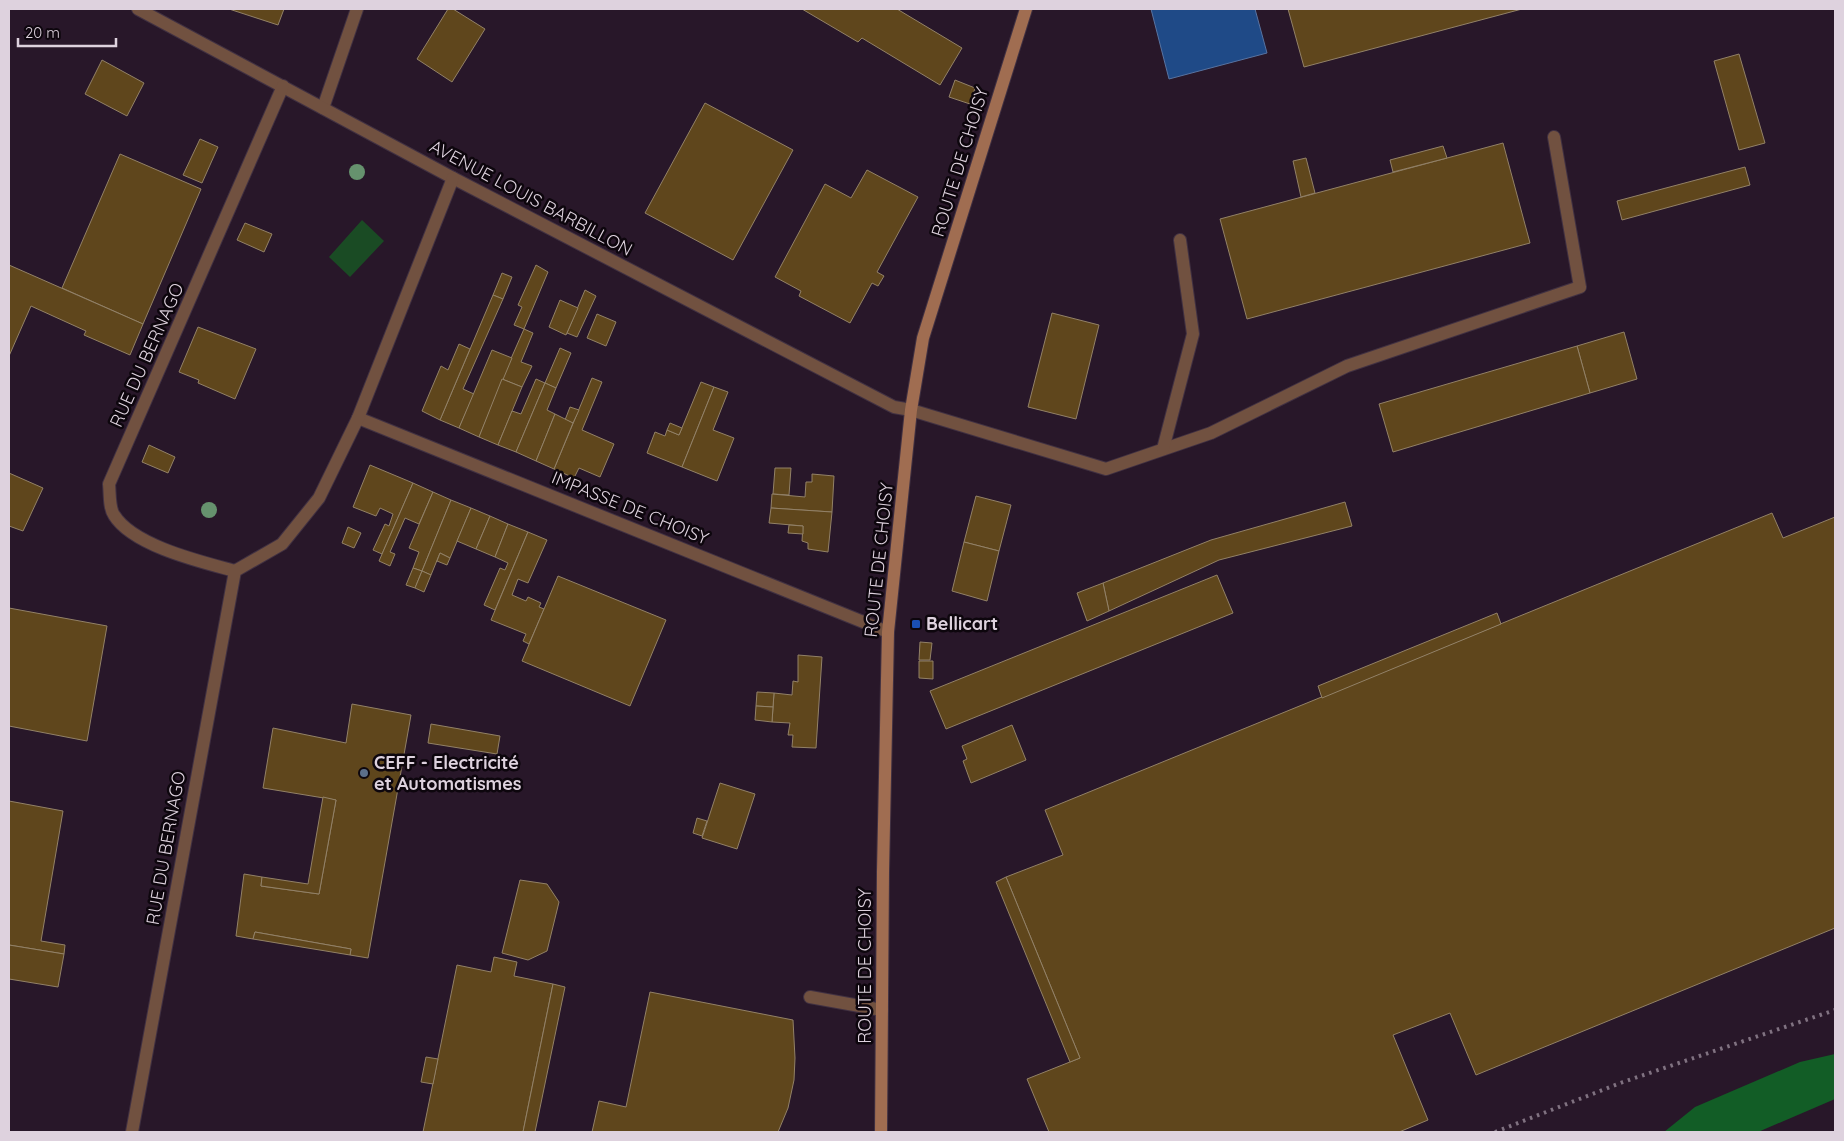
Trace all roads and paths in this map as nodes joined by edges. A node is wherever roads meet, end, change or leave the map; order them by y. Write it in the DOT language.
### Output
graph roads {
  1 [pos="138,9"];
  2 [pos="357,9"];
  3 [pos="1026,9"];
  4 [pos="283,86"];
  5 [pos="324,108"];
  6 [pos="1554,137"];
  7 [pos="453,178"];
  8 [pos="1180,240"];
  9 [pos="911,410"];
  10 [pos="358,418"];
  11 [pos="1163,449"];
  12 [pos="235,571"];
  13 [pos="888,632"];
  14 [pos="810,996"];
  15 [pos="882,1010"];
  16 [pos="132,1132"];
  17 [pos="881,1132"];
  1 -- 4 [label="street, AVENUE LOUIS BARBILLON"];
  2 -- 5 [label="street"];
  3 -- 9 [label="street, ROUTE DE CHOISY"];
  4 -- 5 [label="street, AVENUE LOUIS BARBILLON"];
  4 -- 12 [label="street, RUE DU BERNAGO"];
  5 -- 7 [label="street, AVENUE LOUIS BARBILLON"];
  6 -- 11 [label="street, AVENUE LOUIS BARBILLON"];
  7 -- 9 [label="street, AVENUE LOUIS BARBILLON"];
  7 -- 10 [label="street"];
  8 -- 11 [label="street"];
  9 -- 11 [label="street, AVENUE LOUIS BARBILLON"];
  9 -- 13 [label="street, ROUTE DE CHOISY"];
  10 -- 12 [label="street"];
  10 -- 13 [label="street, IMPASSE DE CHOISY"];
  12 -- 16 [label="street, RUE DU BERNAGO"];
  13 -- 15 [label="street, ROUTE DE CHOISY"];
  14 -- 15 [label="street"];
  15 -- 17 [label="street, ROUTE DE CHOISY"];
}
